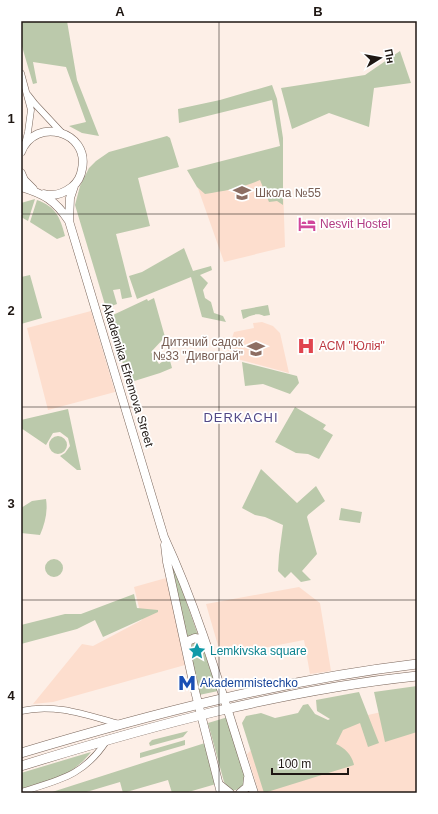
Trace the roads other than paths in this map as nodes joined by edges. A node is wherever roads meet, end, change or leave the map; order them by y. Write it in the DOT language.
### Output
graph roads {
  1 [pos="21,73"];
  2 [pos="27,92"];
  3 [pos="63,134"];
  4 [pos="23,149"];
  5 [pos="21,173"];
  6 [pos="75,185"];
  7 [pos="21,187"];
  8 [pos="37,192"];
  9 [pos="68,221"];
  10 [pos="164,537"];
  11 [pos="186,651"];
  12 [pos="208,651"];
  13 [pos="417,664"];
  14 [pos="417,676"];
  15 [pos="224,697"];
  16 [pos="198,703"];
  17 [pos="228,709"];
  18 [pos="21,711"];
  19 [pos="201,715"];
  20 [pos="118,724"];
  21 [pos="107,740"];
  22 [pos="21,753"];
  23 [pos="21,766"];
  24 [pos="247,772"];
  25 [pos="220,789"];
  26 [pos="21,792"];
  27 [pos="230,793"];
  28 [pos="240,793"];
  29 [pos="254,793"];
  1 -- 2 [label="street"];
  2 -- 3 [label="street"];
  2 -- 4 [label="street"];
  3 -- 4 [label="main road"];
  3 -- 6 [label="main road, Akademika Efremova Street"];
  5 -- 8 [label="main road"];
  6 -- 8 [label="main road"];
  6 -- 9 [label="main road, Akademika Efremova Street"];
  7 -- 8 [label="main road"];
  8 -- 9 [label="main road, Akademika Efremova Street"];
  9 -- 10 [label="main road, Akademika Efremova Street"];
  10 -- 11 [label="main road, Akademika Efremova Street"];
  10 -- 12 [label="main road, Akademika Efremova Street"];
  11 -- 12 [label="main road"];
  11 -- 16 [label="main road, Akademika Efremova Street"];
  12 -- 15 [label="main road, Akademika Efremova Street"];
  13 -- 15 [label="highway"];
  14 -- 17 [label="highway"];
  15 -- 16 [label="highway"];
  15 -- 17 [label="main road, Akademika Efremova Street"];
  16 -- 19 [label="main road, Akademika Efremova Street"];
  16 -- 20 [label="highway"];
  17 -- 19 [label="highway"];
  17 -- 24 [label="main road, Akademika Efremova Street"];
  18 -- 20 [label="street"];
  19 -- 21 [label="highway"];
  19 -- 25 [label="main road, Akademika Efremova Street"];
  20 -- 22 [label="highway"];
  21 -- 23 [label="highway"];
  21 -- 26 [label="street"];
  24 -- 28 [label="main road"];
  24 -- 29 [label="main road, Akademika Efremova Street"];
  25 -- 27 [label="main road"];
}
